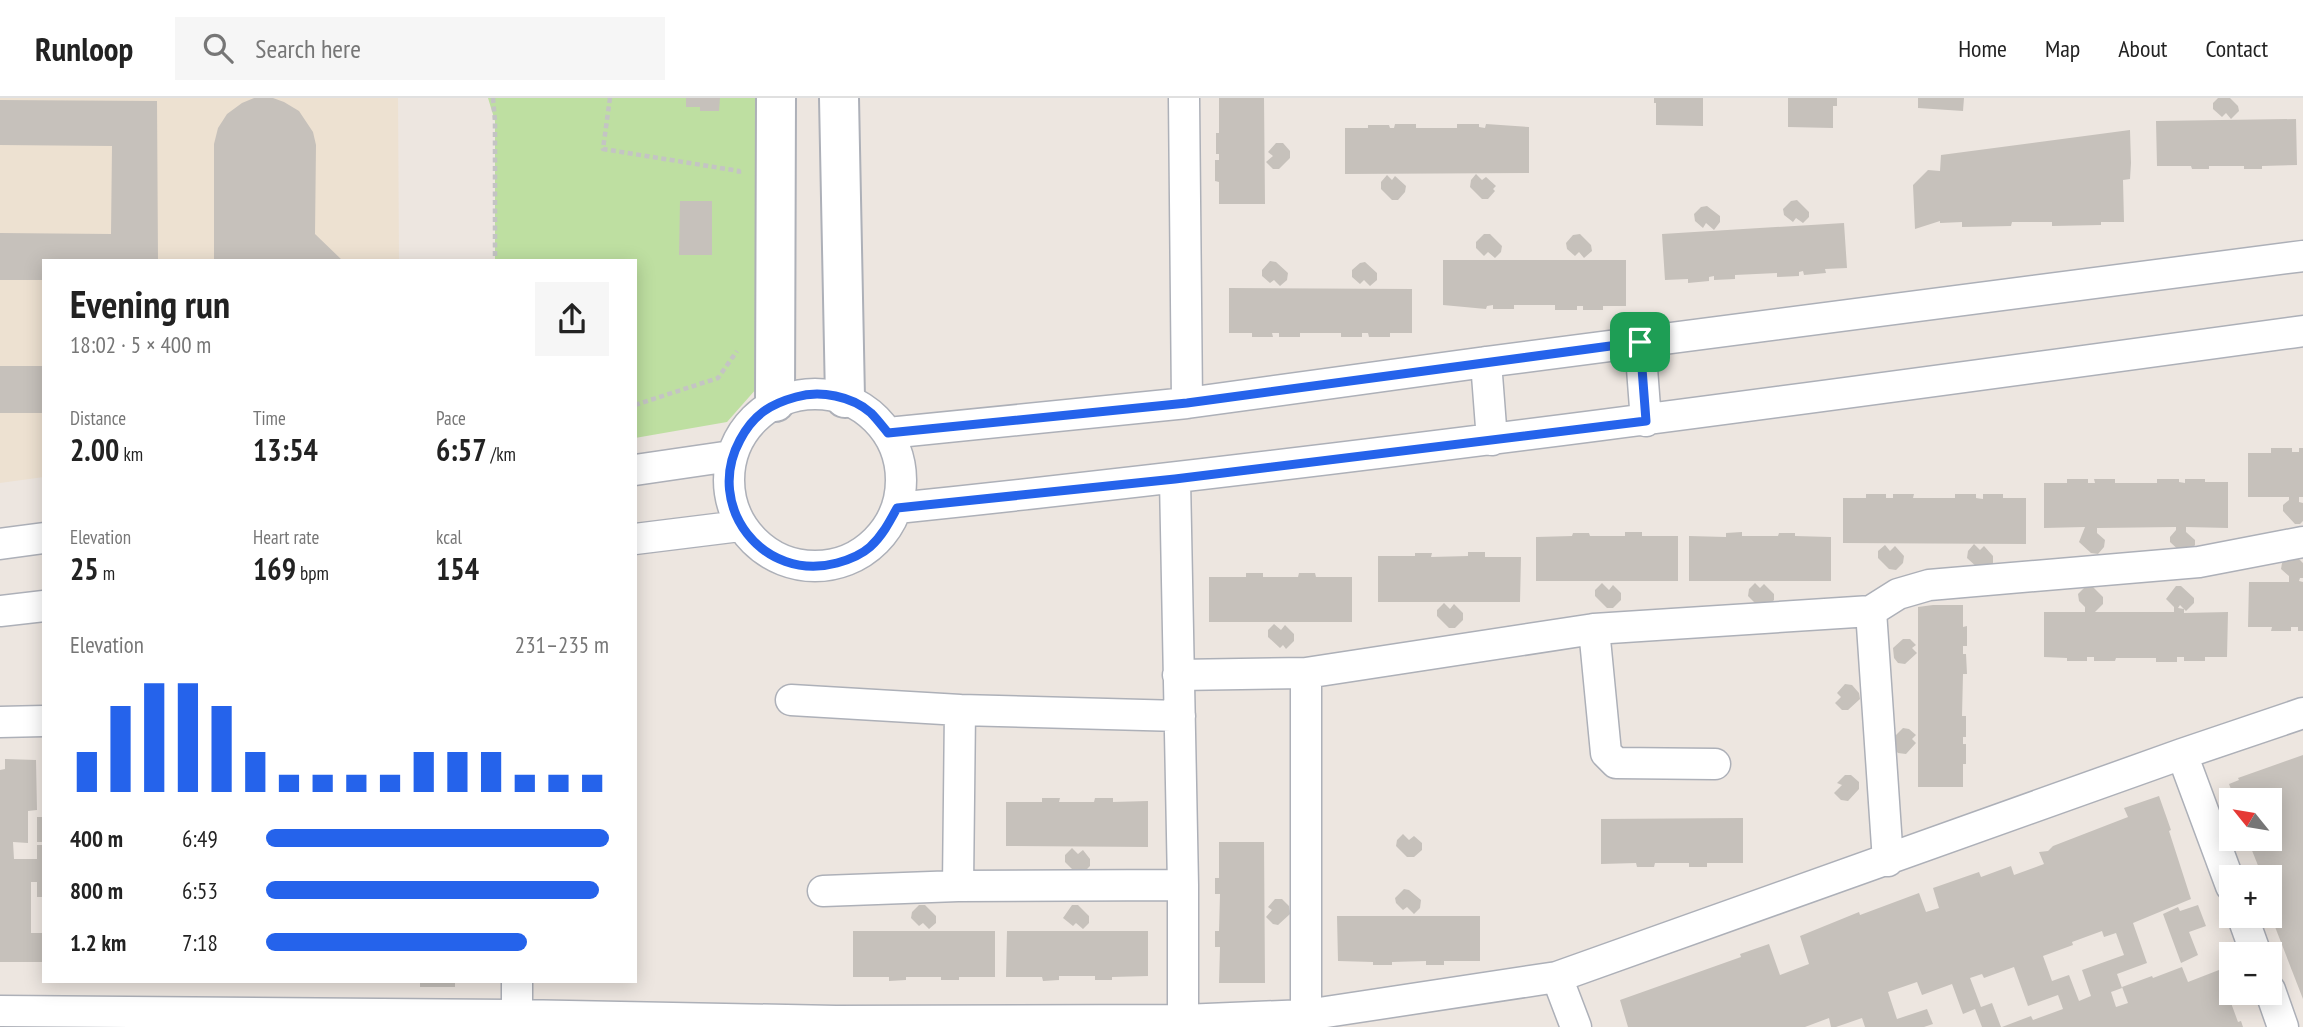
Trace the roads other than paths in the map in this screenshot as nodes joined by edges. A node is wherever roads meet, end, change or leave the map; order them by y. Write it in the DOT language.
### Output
graph roads {
  1 [pos="776,98"];
  2 [pos="839,98"];
  3 [pos="1184,98"];
  4 [pos="2303,256"];
  5 [pos="2303,331"];
  6 [pos="1640,342"];
  7 [pos="1486,362"];
  8 [pos="845,398"];
  9 [pos="775,402"];
  10 [pos="1187,403"];
  11 [pos="1646,421"];
  12 [pos="888,433"];
  13 [pos="1492,440"];
  14 [pos="731,456"];
  15 [pos="637,470"];
  16 [pos="1175,479"];
  17 [pos="897,508"];
  18 [pos="740,526"];
  19 [pos="42,538"];
  20 [pos="637,539"];
  21 [pos="2303,542"];
  22 [pos="0,544"];
  23 [pos="42,606"];
  24 [pos="0,611"];
  25 [pos="1871,611"];
  26 [pos="1594,629"];
  27 [pos="1306,673"];
  28 [pos="1178,675"];
  29 [pos="791,700"];
  30 [pos="960,710"];
  31 [pos="2303,713"];
  32 [pos="1180,716"];
  33 [pos="42,721"];
  34 [pos="0,722"];
  35 [pos="2182,754"];
  36 [pos="1715,764"];
  37 [pos="1888,861"];
  38 [pos="2223,865"];
  39 [pos="1183,885"];
  40 [pos="958,886"];
  41 [pos="822,891"];
  42 [pos="1558,978"];
  43 [pos="517,983"];
  44 [pos="2275,1005"];
  45 [pos="0,1011"];
  46 [pos="1306,1015"];
  47 [pos="1183,1020"];
  48 [pos="517,1021"];
  49 [pos="836,1024"];
  50 [pos="1576,1027"];
  51 [pos="2283,1027"];
  1 -- 9 [label="street"];
  2 -- 8 [label="street"];
  3 -- 10 [label="street"];
  4 -- 6 [label="street"];
  5 -- 11 [label="street"];
  6 -- 7 [label="street"];
  6 -- 11 [label="street"];
  7 -- 10 [label="street"];
  7 -- 13 [label="street"];
  8 -- 9 [label="street"];
  8 -- 12 [label="street"];
  9 -- 14 [label="street"];
  10 -- 12 [label="street"];
  11 -- 13 [label="street"];
  12 -- 17 [label="street"];
  13 -- 16 [label="street"];
  14 -- 15 [label="street"];
  14 -- 18 [label="street"];
  16 -- 17 [label="street"];
  16 -- 28 [label="street"];
  17 -- 18 [label="street"];
  18 -- 20 [label="street"];
  19 -- 22 [label="street"];
  21 -- 25 [label="street"];
  23 -- 24 [label="street"];
  25 -- 26 [label="street"];
  25 -- 37 [label="street"];
  26 -- 27 [label="street"];
  26 -- 36 [label="street"];
  27 -- 28 [label="street"];
  27 -- 46 [label="street"];
  28 -- 32 [label="street"];
  29 -- 30 [label="street"];
  30 -- 32 [label="street"];
  30 -- 40 [label="street"];
  31 -- 35 [label="street"];
  32 -- 39 [label="street"];
  33 -- 34 [label="street"];
  35 -- 37 [label="street"];
  35 -- 38 [label="street"];
  37 -- 42 [label="street"];
  39 -- 40 [label="street"];
  39 -- 47 [label="street"];
  40 -- 41 [label="street"];
  42 -- 46 [label="street"];
  42 -- 50 [label="street"];
  43 -- 48 [label="street"];
  44 -- 51 [label="street"];
  45 -- 48 [label="street"];
  46 -- 47 [label="street"];
  47 -- 49 [label="street"];
  48 -- 49 [label="street"];
}
